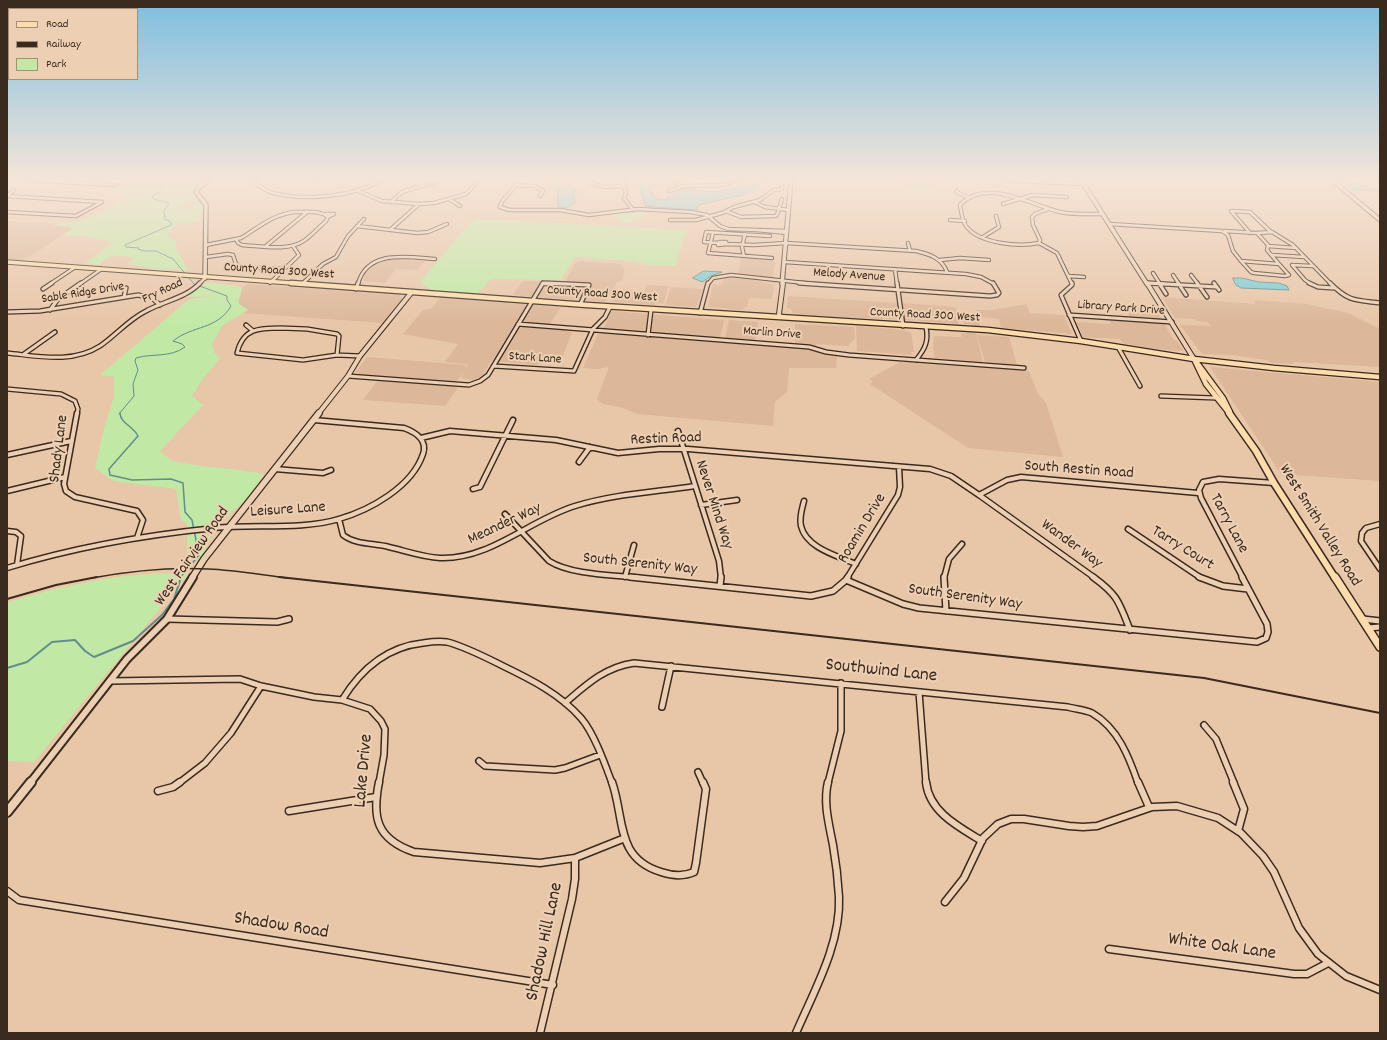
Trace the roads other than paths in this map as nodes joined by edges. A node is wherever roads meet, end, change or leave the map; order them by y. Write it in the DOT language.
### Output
graph roads {
  1 [pos="206,229"];
  2 [pos="254,229"];
  3 [pos="288,229"];
  4 [pos="318,229"];
  5 [pos="355,229"];
  6 [pos="383,229"];
  7 [pos="436,229"];
  8 [pos="736,229"];
  9 [pos="787,229"];
  10 [pos="968,229"];
  11 [pos="996,229"];
  12 [pos="1035,229"];
  13 [pos="1112,229"];
  14 [pos="1182,229"];
  15 [pos="1246,229"];
  16 [pos="1268,229"];
  17 [pos="390,230"];
  18 [pos="1222,231"];
  19 [pos="787,232"];
  20 [pos="1272,232"];
  21 [pos="713,233"];
  22 [pos="1250,233"];
  23 [pos="1257,233"];
  24 [pos="745,234"];
  25 [pos="770,236"];
  26 [pos="983,236"];
  27 [pos="236,239"];
  28 [pos="711,243"];
  29 [pos="786,243"];
  30 [pos="908,243"];
  31 [pos="1039,243"];
  32 [pos="206,245"];
  33 [pos="743,245"];
  34 [pos="266,246"];
  35 [pos="293,246"];
  36 [pos="1268,246"];
  37 [pos="1295,246"];
  38 [pos="910,251"];
  39 [pos="1272,255"];
  40 [pos="744,256"];
  41 [pos="206,257"];
  42 [pos="1304,257"];
  43 [pos="772,258"];
  44 [pos="435,259"];
  45 [pos="940,260"];
  46 [pos="989,260"];
  47 [pos="1241,261"];
  48 [pos="7,262"];
  49 [pos="785,262"];
  50 [pos="1279,264"];
  51 [pos="1312,266"];
  52 [pos="74,268"];
  53 [pos="284,269"];
  54 [pos="895,269"];
  55 [pos="100,270"];
  56 [pos="946,272"];
  57 [pos="1153,273"];
  58 [pos="1173,275"];
  59 [pos="1192,275"];
  60 [pos="1069,276"];
  61 [pos="1084,277"];
  62 [pos="205,278"];
  63 [pos="783,282"];
  64 [pos="270,283"];
  65 [pos="1147,283"];
  66 [pos="1214,283"];
  67 [pos="1160,284"];
  68 [pos="301,285"];
  69 [pos="1180,285"];
  70 [pos="1199,286"];
  71 [pos="126,288"];
  72 [pos="1334,288"];
  73 [pos="43,289"];
  74 [pos="356,289"];
  75 [pos="898,290"];
  76 [pos="411,293"];
  77 [pos="1166,294"];
  78 [pos="1186,295"];
  79 [pos="124,297"];
  80 [pos="1207,297"];
  81 [pos="532,301"];
  82 [pos="1380,303"];
  83 [pos="160,305"];
  84 [pos="580,305"];
  85 [pos="610,307"];
  86 [pos="50,310"];
  87 [pos="651,310"];
  88 [pos="7,312"];
  89 [pos="700,313"];
  90 [pos="1069,315"];
  91 [pos="780,317"];
  92 [pos="1172,322"];
  93 [pos="518,324"];
  94 [pos="246,325"];
  95 [pos="903,326"];
  96 [pos="926,327"];
  97 [pos="593,329"];
  98 [pos="253,331"];
  99 [pos="55,332"];
  100 [pos="648,335"];
  101 [pos="1081,341"];
  102 [pos="1118,347"];
  103 [pos="7,353"];
  104 [pos="24,354"];
  105 [pos="337,355"];
  106 [pos="360,356"];
  107 [pos="1194,358"];
  108 [pos="916,360"];
  109 [pos="494,366"];
  110 [pos="1024,368"];
  111 [pos="348,376"];
  112 [pos="1380,377"];
  113 [pos="1140,386"];
  114 [pos="7,388"];
  115 [pos="1161,396"];
  116 [pos="1215,398"];
  117 [pos="314,420"];
  118 [pos="513,420"];
  119 [pos="1234,420"];
  120 [pos="678,431"];
  121 [pos="505,436"];
  122 [pos="421,438"];
  123 [pos="71,441"];
  124 [pos="590,447"];
  125 [pos="682,448"];
  126 [pos="7,455"];
  127 [pos="579,462"];
  128 [pos="899,467"];
  129 [pos="275,468"];
  130 [pos="331,470"];
  131 [pos="65,477"];
  132 [pos="1274,483"];
  133 [pos="695,486"];
  134 [pos="473,489"];
  135 [pos="7,491"];
  136 [pos="1198,492"];
  137 [pos="979,495"];
  138 [pos="737,500"];
  139 [pos="804,501"];
  140 [pos="701,505"];
  141 [pos="505,514"];
  142 [pos="339,519"];
  143 [pos="1380,524"];
  144 [pos="230,527"];
  145 [pos="1128,528"];
  146 [pos="7,531"];
  147 [pos="521,532"];
  148 [pos="137,538"];
  149 [pos="962,544"];
  150 [pos="634,545"];
  151 [pos="856,564"];
  152 [pos="17,565"];
  153 [pos="7,568"];
  154 [pos="1380,569"];
  155 [pos="625,577"];
  156 [pos="846,580"];
  157 [pos="720,586"];
  158 [pos="1248,589"];
  159 [pos="946,611"];
  160 [pos="167,619"];
  161 [pos="289,619"];
  162 [pos="1362,619"];
  163 [pos="1380,621"];
  164 [pos="1380,627"];
  165 [pos="1367,628"];
  166 [pos="1130,630"];
  167 [pos="1263,641"];
  168 [pos="1380,647"];
  169 [pos="670,666"];
  170 [pos="109,681"];
  171 [pos="841,683"];
  172 [pos="261,686"];
  173 [pos="919,692"];
  174 [pos="342,700"];
  175 [pos="565,703"];
  176 [pos="662,707"];
  177 [pos="1204,725"];
  178 [pos="600,754"];
  179 [pos="479,761"];
  180 [pos="698,772"];
  181 [pos="158,791"];
  182 [pos="376,797"];
  183 [pos="1149,807"];
  184 [pos="289,811"];
  185 [pos="7,812"];
  186 [pos="1238,832"];
  187 [pos="625,838"];
  188 [pos="982,841"];
  189 [pos="575,858"];
  190 [pos="7,891"];
  191 [pos="945,902"];
  192 [pos="1109,949"];
  193 [pos="1328,963"];
  194 [pos="553,985"];
  195 [pos="1380,990"];
  196 [pos="540,1033"];
  197 [pos="796,1033"];
  1 -- 32 [label="street, Fry Road"];
  2 -- 27 [label="street"];
  3 -- 34 [label="street"];
  4 -- 35 [label="street"];
  5 -- 68 [label="street"];
  6 -- 17 [label="street"];
  7 -- 17 [label="street"];
  8 -- 19 [label="street"];
  9 -- 19 [label="street"];
  10 -- 26 [label="street"];
  11 -- 26 [label="street"];
  12 -- 31 [label="street"];
  13 -- 65 [label="street, West Smith Valley Road"];
  14 -- 18 [label="street"];
  15 -- 22 [label="street"];
  16 -- 20 [label="street"];
  18 -- 22 [label="street"];
  18 -- 47 [label="street"];
  19 -- 29 [label="street"];
  20 -- 23 [label="street"];
  20 -- 37 [label="street"];
  21 -- 24 [label="street"];
  21 -- 28 [label="street"];
  21 -- 28 [label="street"];
  22 -- 23 [label="street"];
  23 -- 36 [label="street"];
  24 -- 25 [label="street"];
  24 -- 33 [label="street"];
  26 -- 31 [label="street"];
  27 -- 32 [label="street"];
  27 -- 34 [label="street"];
  28 -- 33 [label="street"];
  28 -- 40 [label="street"];
  29 -- 33 [label="street"];
  29 -- 38 [label="street"];
  29 -- 49 [label="street"];
  30 -- 38 [label="street"];
  31 -- 60 [label="street"];
  32 -- 41 [label="street, Fry Road"];
  33 -- 40 [label="street"];
  34 -- 35 [label="street"];
  35 -- 53 [label="street"];
  36 -- 37 [label="street"];
  36 -- 39 [label="street"];
  37 -- 42 [label="street"];
  38 -- 45 [label="street"];
  39 -- 42 [label="street"];
  39 -- 50 [label="street"];
  40 -- 43 [label="street"];
  41 -- 53 [label="street"];
  41 -- 62 [label="street, Fry Road"];
  42 -- 51 [label="street"];
  44 -- 74 [label="street"];
  45 -- 46 [label="street"];
  45 -- 56 [label="street"];
  47 -- 50 [label="street"];
  47 -- 50 [label="street"];
  48 -- 52 [label="main road, County Road 300 West"];
  49 -- 54 [label="street"];
  49 -- 63 [label="street"];
  51 -- 72 [label="street"];
  51 -- 72 [label="street"];
  52 -- 55 [label="main road, County Road 300 West"];
  52 -- 73 [label="street"];
  53 -- 64 [label="street"];
  54 -- 56 [label="street"];
  54 -- 75 [label="street"];
  55 -- 62 [label="main road, County Road 300 West"];
  55 -- 86 [label="street"];
  56 -- 75 [label="street, Melody Avenue"];
  57 -- 67 [label="street"];
  58 -- 69 [label="street"];
  59 -- 70 [label="street"];
  60 -- 61 [label="street"];
  60 -- 90 [label="street"];
  62 -- 64 [label="main road, County Road 300 West"];
  62 -- 83 [label="street, Fry Road"];
  63 -- 75 [label="street, Melody Avenue"];
  63 -- 89 [label="street, Melody Avenue"];
  63 -- 91 [label="street"];
  64 -- 68 [label="main road, County Road 300 West"];
  65 -- 67 [label="street"];
  65 -- 92 [label="street, West Smith Valley Road"];
  66 -- 70 [label="street"];
  67 -- 69 [label="street"];
  67 -- 77 [label="street"];
  68 -- 74 [label="main road, County Road 300 West"];
  69 -- 70 [label="street"];
  69 -- 78 [label="street"];
  70 -- 80 [label="street"];
  71 -- 79 [label="street"];
  72 -- 82 [label="street"];
  74 -- 76 [label="main road, County Road 300 West"];
  75 -- 95 [label="street"];
  76 -- 81 [label="main road, County Road 300 West"];
  76 -- 106 [label="street, West Fairview Road"];
  79 -- 83 [label="street, Sable Ridge Drive"];
  79 -- 86 [label="street, Sable Ridge Drive"];
  81 -- 84 [label="main road, County Road 300 West"];
  81 -- 84 [label="street"];
  81 -- 93 [label="street"];
  83 -- 104 [label="street, Fry Road"];
  84 -- 85 [label="main road, County Road 300 West"];
  85 -- 87 [label="main road, County Road 300 West"];
  85 -- 97 [label="street"];
  86 -- 88 [label="street, Sable Ridge Drive"];
  87 -- 89 [label="main road, County Road 300 West"];
  87 -- 100 [label="street"];
  89 -- 91 [label="main road, County Road 300 West"];
  90 -- 92 [label="street, Library Park Drive"];
  90 -- 101 [label="street"];
  91 -- 95 [label="main road, County Road 300 West"];
  92 -- 107 [label="street, West Smith Valley Road"];
  93 -- 97 [label="street, Marlin Drive"];
  93 -- 109 [label="street"];
  94 -- 98 [label="street"];
  95 -- 96 [label="main road, County Road 300 West"];
  96 -- 101 [label="main road, County Road 300 West"];
  96 -- 108 [label="street"];
  97 -- 100 [label="street, Marlin Drive"];
  97 -- 109 [label="street, Stark Lane"];
  98 -- 105 [label="street"];
  98 -- 105 [label="street"];
  99 -- 104 [label="street"];
  100 -- 108 [label="street, Marlin Drive"];
  101 -- 102 [label="main road, County Road 300 West"];
  102 -- 107 [label="main road, County Road 300 West"];
  102 -- 113 [label="street"];
  103 -- 104 [label="street, Fry Road"];
  105 -- 106 [label="street"];
  106 -- 111 [label="street, West Fairview Road"];
  107 -- 112 [label="main road, County Road 300 West"];
  107 -- 116 [label="main road, West Smith Valley Road"];
  107 -- 119 [label="main road, West Smith Valley Road"];
  108 -- 110 [label="street, Marlin Drive"];
  109 -- 111 [label="street"];
  111 -- 117 [label="street, West Fairview Road"];
  114 -- 123 [label="street, Shady Lane"];
  115 -- 116 [label="street"];
  116 -- 119 [label="main road, West Smith Valley Road"];
  117 -- 122 [label="street"];
  117 -- 129 [label="street, West Fairview Road"];
  118 -- 121 [label="street"];
  119 -- 132 [label="main road, West Smith Valley Road"];
  120 -- 125 [label="street, Never Mind Way"];
  121 -- 122 [label="street, Restin Road"];
  121 -- 124 [label="street, Restin Road"];
  121 -- 134 [label="street"];
  122 -- 142 [label="street, Leisure Lane"];
  123 -- 126 [label="street"];
  123 -- 131 [label="street, Shady Lane"];
  124 -- 125 [label="street, Restin Road"];
  124 -- 127 [label="street"];
  125 -- 128 [label="street, Restin Road"];
  125 -- 133 [label="street, Never Mind Way"];
  128 -- 137 [label="street, Restin Road"];
  128 -- 151 [label="street, Roamin Drive"];
  129 -- 130 [label="street"];
  129 -- 144 [label="street, West Fairview Road"];
  131 -- 135 [label="street"];
  131 -- 148 [label="street, Shady Lane"];
  132 -- 136 [label="street, Tarry Lane"];
  132 -- 162 [label="main road, West Smith Valley Road"];
  133 -- 140 [label="street, Never Mind Way"];
  133 -- 147 [label="street, Meander Way"];
  136 -- 137 [label="street, South Restin Road"];
  136 -- 158 [label="street, Tarry Lane"];
  137 -- 166 [label="street, Wander Way"];
  138 -- 140 [label="street"];
  139 -- 151 [label="street"];
  140 -- 157 [label="street, Never Mind Way"];
  141 -- 147 [label="street, South Serenity Way"];
  142 -- 144 [label="street, Leisure Lane"];
  142 -- 147 [label="street, Meander Way"];
  143 -- 154 [label="street"];
  144 -- 148 [label="street, Leisure Lane"];
  144 -- 160 [label="street, West Fairview Road"];
  145 -- 158 [label="street, Tarry Court"];
  146 -- 152 [label="street"];
  147 -- 155 [label="street, South Serenity Way"];
  148 -- 152 [label="street, Leisure Lane"];
  149 -- 159 [label="street"];
  150 -- 155 [label="street"];
  151 -- 156 [label="street, Roamin Drive"];
  152 -- 153 [label="street, Leisure Lane"];
  155 -- 157 [label="street, South Serenity Way"];
  156 -- 157 [label="street, South Serenity Way"];
  156 -- 159 [label="street, South Serenity Way"];
  158 -- 167 [label="street, Tarry Lane"];
  159 -- 166 [label="street, South Serenity Way"];
  160 -- 161 [label="street"];
  160 -- 170 [label="street, West Fairview Road"];
  162 -- 163 [label="street"];
  162 -- 165 [label="main road, West Smith Valley Road"];
  164 -- 165 [label="street"];
  165 -- 168 [label="main road, West Smith Valley Road"];
  166 -- 167 [label="street, South Serenity Way"];
  169 -- 171 [label="street, Southwind Lane"];
  169 -- 175 [label="street, Southwind Lane"];
  169 -- 176 [label="street"];
  170 -- 172 [label="street, Lake Drive"];
  170 -- 185 [label="street, West Fairview Road"];
  171 -- 173 [label="street, Southwind Lane"];
  171 -- 197 [label="street"];
  172 -- 174 [label="street, Lake Drive"];
  172 -- 181 [label="street"];
  173 -- 183 [label="street, Southwind Lane"];
  173 -- 188 [label="street"];
  174 -- 175 [label="street"];
  174 -- 182 [label="street, Lake Drive"];
  175 -- 178 [label="street"];
  177 -- 186 [label="street"];
  178 -- 179 [label="street"];
  178 -- 187 [label="street"];
  180 -- 187 [label="street"];
  182 -- 184 [label="street"];
  182 -- 189 [label="street, Lake Drive"];
  183 -- 186 [label="street"];
  183 -- 188 [label="street"];
  186 -- 193 [label="street"];
  187 -- 189 [label="street, Lake Drive"];
  188 -- 191 [label="street"];
  189 -- 194 [label="street, Shadow Hill Lane"];
  190 -- 194 [label="street, Shadow Road"];
  192 -- 193 [label="street, White Oak Lane"];
  193 -- 195 [label="street"];
  194 -- 196 [label="street, Shadow Hill Lane"];
}
